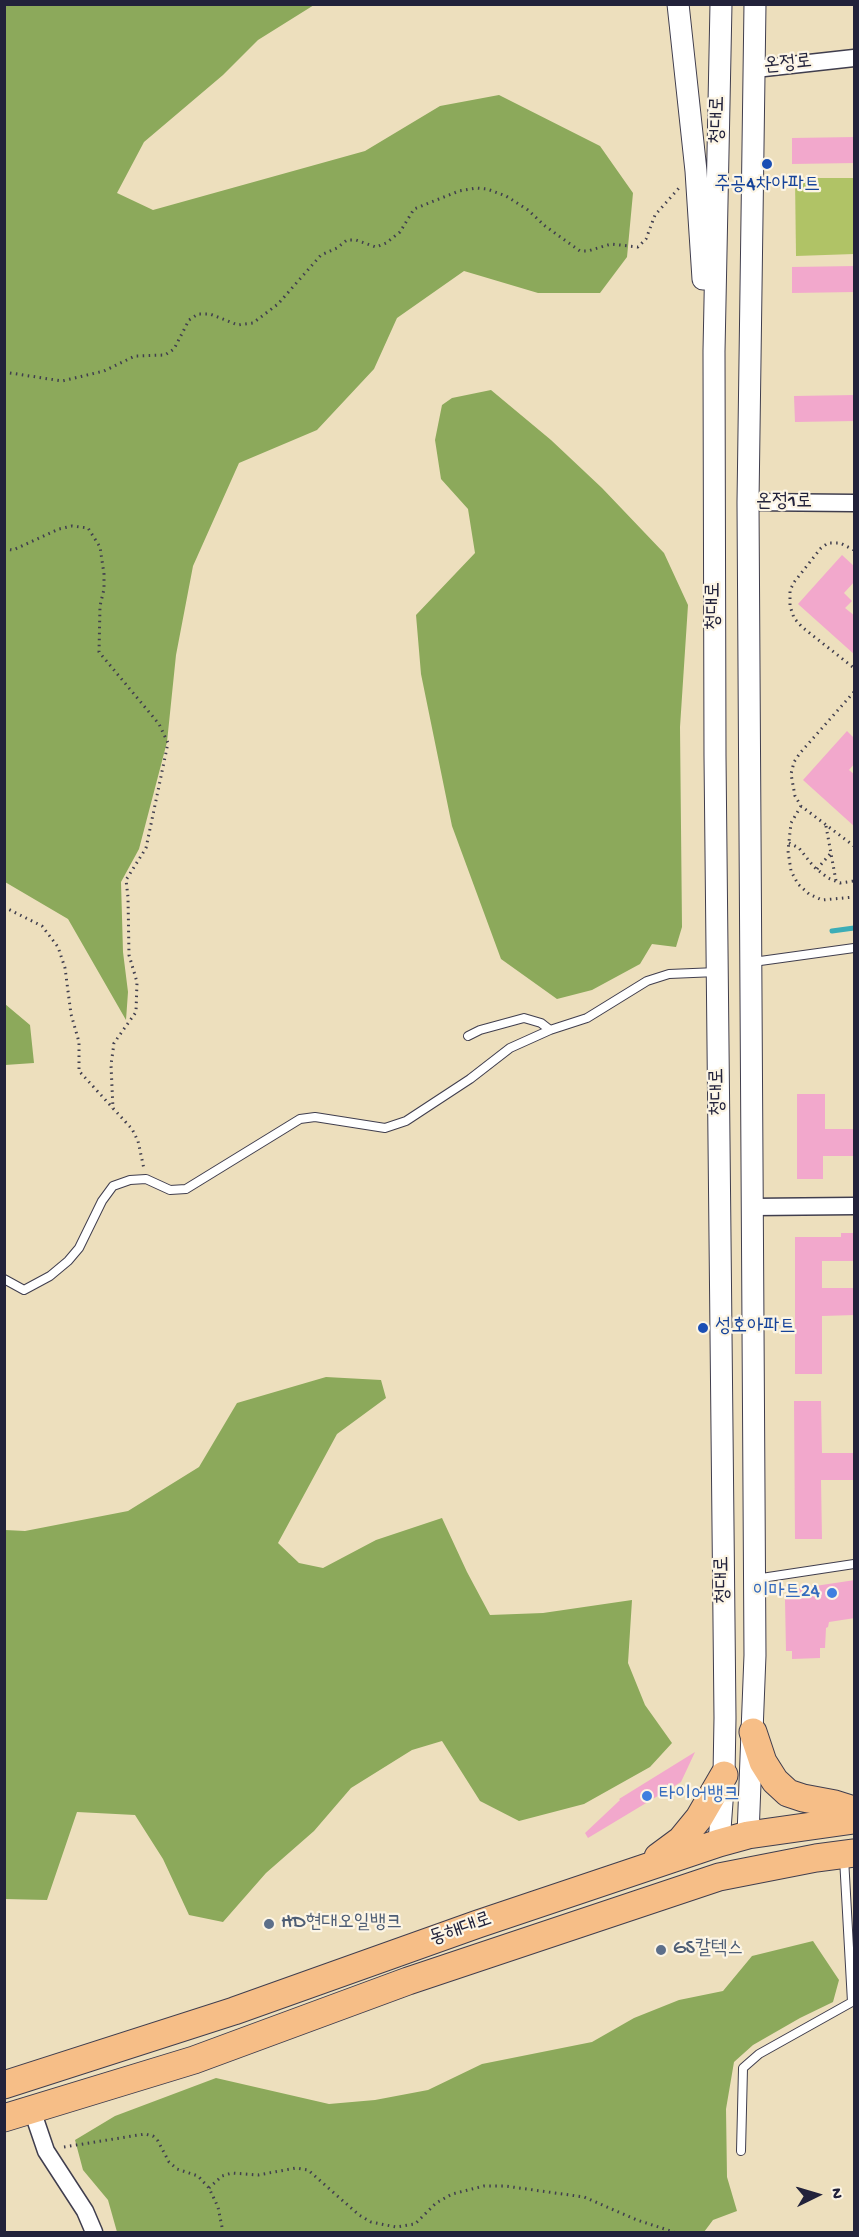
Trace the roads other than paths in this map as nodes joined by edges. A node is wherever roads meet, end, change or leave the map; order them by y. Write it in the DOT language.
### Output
graph roads {
  1 [pos="678,4"];
  2 [pos="721,4"];
  3 [pos="756,4"];
  4 [pos="855,58"];
  5 [pos="720,69"];
  6 [pos="755,69"];
  7 [pos="714,442"];
  8 [pos="748,502"];
  9 [pos="714,503"];
  10 [pos="855,503"];
  11 [pos="855,948"];
  12 [pos="752,962"];
  13 [pos="717,972"];
  14 [pos="550,1030"];
  15 [pos="468,1036"];
  16 [pos="855,1206"];
  17 [pos="753,1207"];
  18 [pos="721,1208"];
  19 [pos="4,1279"];
  20 [pos="855,1564"];
  21 [pos="754,1579"];
  22 [pos="724,1583"];
  23 [pos="753,1732"];
  24 [pos="724,1775"];
  25 [pos="855,1810"];
  26 [pos="855,1820"];
  27 [pos="748,1835"];
  28 [pos="719,1843"];
  29 [pos="849,1854"];
  30 [pos="643,1869"];
  31 [pos="747,1870"];
  32 [pos="719,1877"];
  33 [pos="4,2085"];
  34 [pos="32,2110"];
  35 [pos="4,2118"];
  36 [pos="741,2151"];
  37 [pos="94,2232"];
  1 -- 7 [label="street"];
  2 -- 5 [label="street, 청대로"];
  3 -- 6 [label="street, 청대로"];
  4 -- 6 [label="street, 온정로"];
  5 -- 6 [label="street, 온정로"];
  5 -- 7 [label="street, 청대로"];
  6 -- 8 [label="street, 청대로"];
  7 -- 9 [label="street, 청대로"];
  8 -- 9 [label="street, 온정1로"];
  8 -- 10 [label="street, 온정1로"];
  8 -- 12 [label="street, 청대로"];
  9 -- 13 [label="street, 청대로"];
  11 -- 12 [label="lane"];
  12 -- 17 [label="street, 청대로"];
  13 -- 14 [label="lane"];
  13 -- 18 [label="street, 청대로"];
  14 -- 15 [label="lane"];
  14 -- 19 [label="lane"];
  16 -- 17 [label="street"];
  17 -- 18 [label="street"];
  17 -- 21 [label="street, 청대로"];
  18 -- 22 [label="street, 청대로"];
  20 -- 21 [label="lane"];
  21 -- 22 [label="street"];
  21 -- 23 [label="street, 청대로"];
  22 -- 24 [label="street, 청대로"];
  23 -- 25 [label="main road"];
  23 -- 27 [label="street, 청대로"];
  24 -- 28 [label="street, 청대로"];
  24 -- 30 [label="main road"];
  26 -- 27 [label="main road, 동해대로"];
  27 -- 28 [label="main road, 동해대로"];
  27 -- 31 [label="main road"];
  28 -- 30 [label="main road, 동해대로"];
  28 -- 32 [label="main road"];
  29 -- 31 [label="main road, 동해대로"];
  29 -- 36 [label="lane"];
  30 -- 33 [label="main road, 동해대로"];
  31 -- 32 [label="main road, 동해대로"];
  32 -- 34 [label="main road, 동해대로"];
  34 -- 35 [label="main road, 동해대로"];
  34 -- 37 [label="street"];
}
